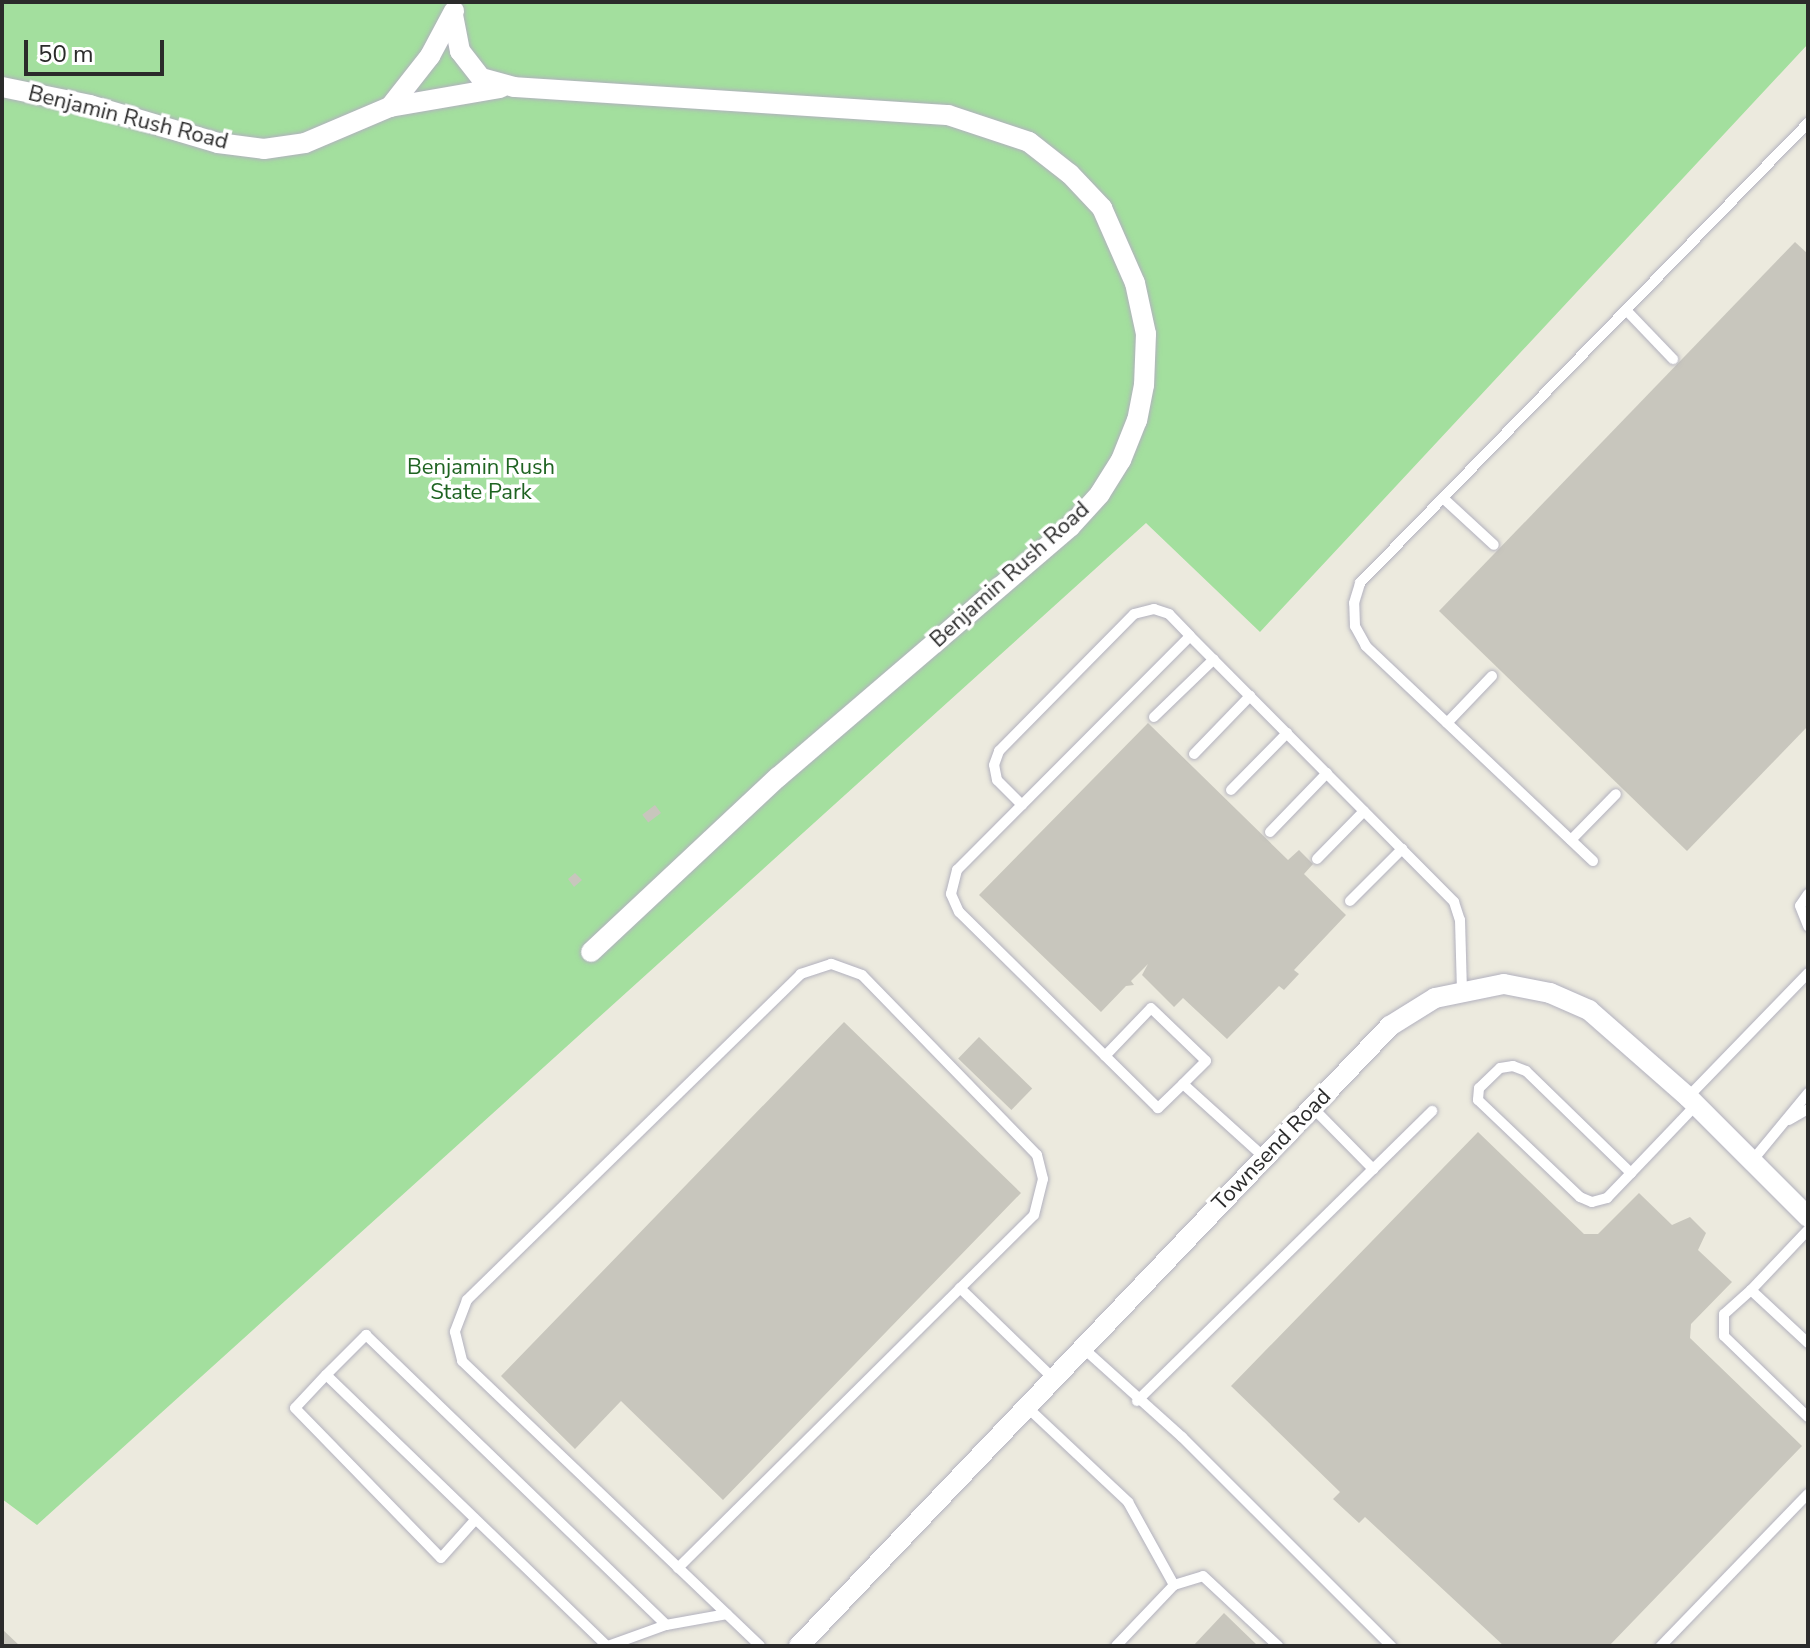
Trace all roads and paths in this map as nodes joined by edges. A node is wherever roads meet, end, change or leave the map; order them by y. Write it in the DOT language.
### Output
graph roads {
  1 [pos="454,8"];
  2 [pos="2,87"];
  3 [pos="514,87"];
  4 [pos="390,107"];
  5 [pos="1808,123"];
  6 [pos="1626,310"];
  7 [pos="1673,359"];
  8 [pos="1443,498"];
  9 [pos="1494,545"];
  10 [pos="1190,636"];
  11 [pos="1214,659"];
  12 [pos="1492,676"];
  13 [pos="1250,696"];
  14 [pos="1154,717"];
  15 [pos="1447,723"];
  16 [pos="1287,733"];
  17 [pos="1194,754"];
  18 [pos="1327,773"];
  19 [pos="1231,790"];
  20 [pos="1616,794"];
  21 [pos="1022,805"];
  22 [pos="1364,811"];
  23 [pos="1270,832"];
  24 [pos="1571,840"];
  25 [pos="1402,849"];
  26 [pos="1317,859"];
  27 [pos="1593,861"];
  28 [pos="1808,894"];
  29 [pos="1350,901"];
  30 [pos="1808,926"];
  31 [pos="591,952"];
  32 [pos="1808,973"];
  33 [pos="1462,990"];
  34 [pos="1105,1056"];
  35 [pos="1183,1084"];
  36 [pos="1808,1093"];
  37 [pos="1692,1101"];
  38 [pos="1313,1108"];
  39 [pos="1808,1109"];
  40 [pos="1432,1111"];
  41 [pos="1789,1120"];
  42 [pos="1265,1158"];
  43 [pos="1752,1161"];
  44 [pos="1373,1169"];
  45 [pos="1631,1173"];
  46 [pos="1808,1217"];
  47 [pos="1808,1230"];
  48 [pos="960,1288"];
  49 [pos="1751,1290"];
  50 [pos="1808,1343"];
  51 [pos="1083,1348"];
  52 [pos="326,1375"];
  53 [pos="1054,1379"];
  54 [pos="1137,1401"];
  55 [pos="1027,1407"];
  56 [pos="1808,1417"];
  57 [pos="1808,1494"];
  58 [pos="475,1520"];
  59 [pos="678,1568"];
  60 [pos="1174,1585"];
  61 [pos="727,1614"];
  62 [pos="666,1625"];
  63 [pos="608,1646"];
  64 [pos="760,1646"];
  65 [pos="799,1646"];
  66 [pos="1116,1646"];
  67 [pos="1278,1646"];
  68 [pos="1391,1646"];
  69 [pos="1661,1646"];
  1 -- 3 [label="street, Benjamin Rush Road"];
  1 -- 4 [label="street, Benjamin Rush Road"];
  2 -- 4 [label="street, Benjamin Rush Road"];
  3 -- 4 [label="street, Benjamin Rush Road"];
  3 -- 31 [label="street, Benjamin Rush Road"];
  5 -- 6 [label="lane"];
  6 -- 7 [label="lane"];
  6 -- 8 [label="lane"];
  8 -- 9 [label="lane"];
  8 -- 15 [label="lane"];
  10 -- 11 [label="lane"];
  10 -- 21 [label="lane"];
  10 -- 21 [label="lane"];
  11 -- 13 [label="lane"];
  11 -- 14 [label="lane"];
  12 -- 15 [label="lane"];
  13 -- 16 [label="lane"];
  13 -- 17 [label="lane"];
  15 -- 24 [label="lane"];
  16 -- 18 [label="lane"];
  16 -- 19 [label="lane"];
  18 -- 22 [label="lane"];
  18 -- 23 [label="lane"];
  20 -- 24 [label="lane"];
  21 -- 34 [label="lane"];
  22 -- 25 [label="lane"];
  22 -- 26 [label="lane"];
  24 -- 27 [label="lane"];
  25 -- 29 [label="lane"];
  25 -- 33 [label="lane"];
  28 -- 30 [label="lane"];
  32 -- 37 [label="lane"];
  33 -- 37 [label="street, Townsend Road"];
  33 -- 38 [label="street, Townsend Road"];
  34 -- 35 [label="lane"];
  34 -- 35 [label="lane"];
  35 -- 42 [label="lane"];
  36 -- 41 [label="lane"];
  37 -- 43 [label="street, Townsend Road"];
  37 -- 45 [label="lane"];
  38 -- 42 [label="street, Townsend Road"];
  38 -- 44 [label="lane"];
  39 -- 41 [label="lane"];
  40 -- 44 [label="lane"];
  41 -- 43 [label="lane"];
  42 -- 51 [label="street, Townsend Road"];
  43 -- 46 [label="street, Townsend Road"];
  44 -- 54 [label="lane"];
  45 -- 45 [label="lane"];
  47 -- 49 [label="lane"];
  48 -- 53 [label="lane"];
  48 -- 59 [label="lane"];
  48 -- 59 [label="lane"];
  49 -- 50 [label="lane"];
  49 -- 56 [label="lane"];
  51 -- 53 [label="street, Townsend Road"];
  51 -- 54 [label="lane"];
  52 -- 58 [label="lane"];
  52 -- 58 [label="lane"];
  52 -- 62 [label="lane"];
  53 -- 55 [label="street, Townsend Road"];
  54 -- 68 [label="lane"];
  55 -- 60 [label="lane"];
  55 -- 65 [label="street, Townsend Road"];
  57 -- 69 [label="lane"];
  58 -- 63 [label="lane"];
  59 -- 61 [label="lane"];
  60 -- 66 [label="lane"];
  60 -- 67 [label="lane"];
  61 -- 62 [label="lane"];
  61 -- 64 [label="lane"];
  62 -- 63 [label="lane"];
}
